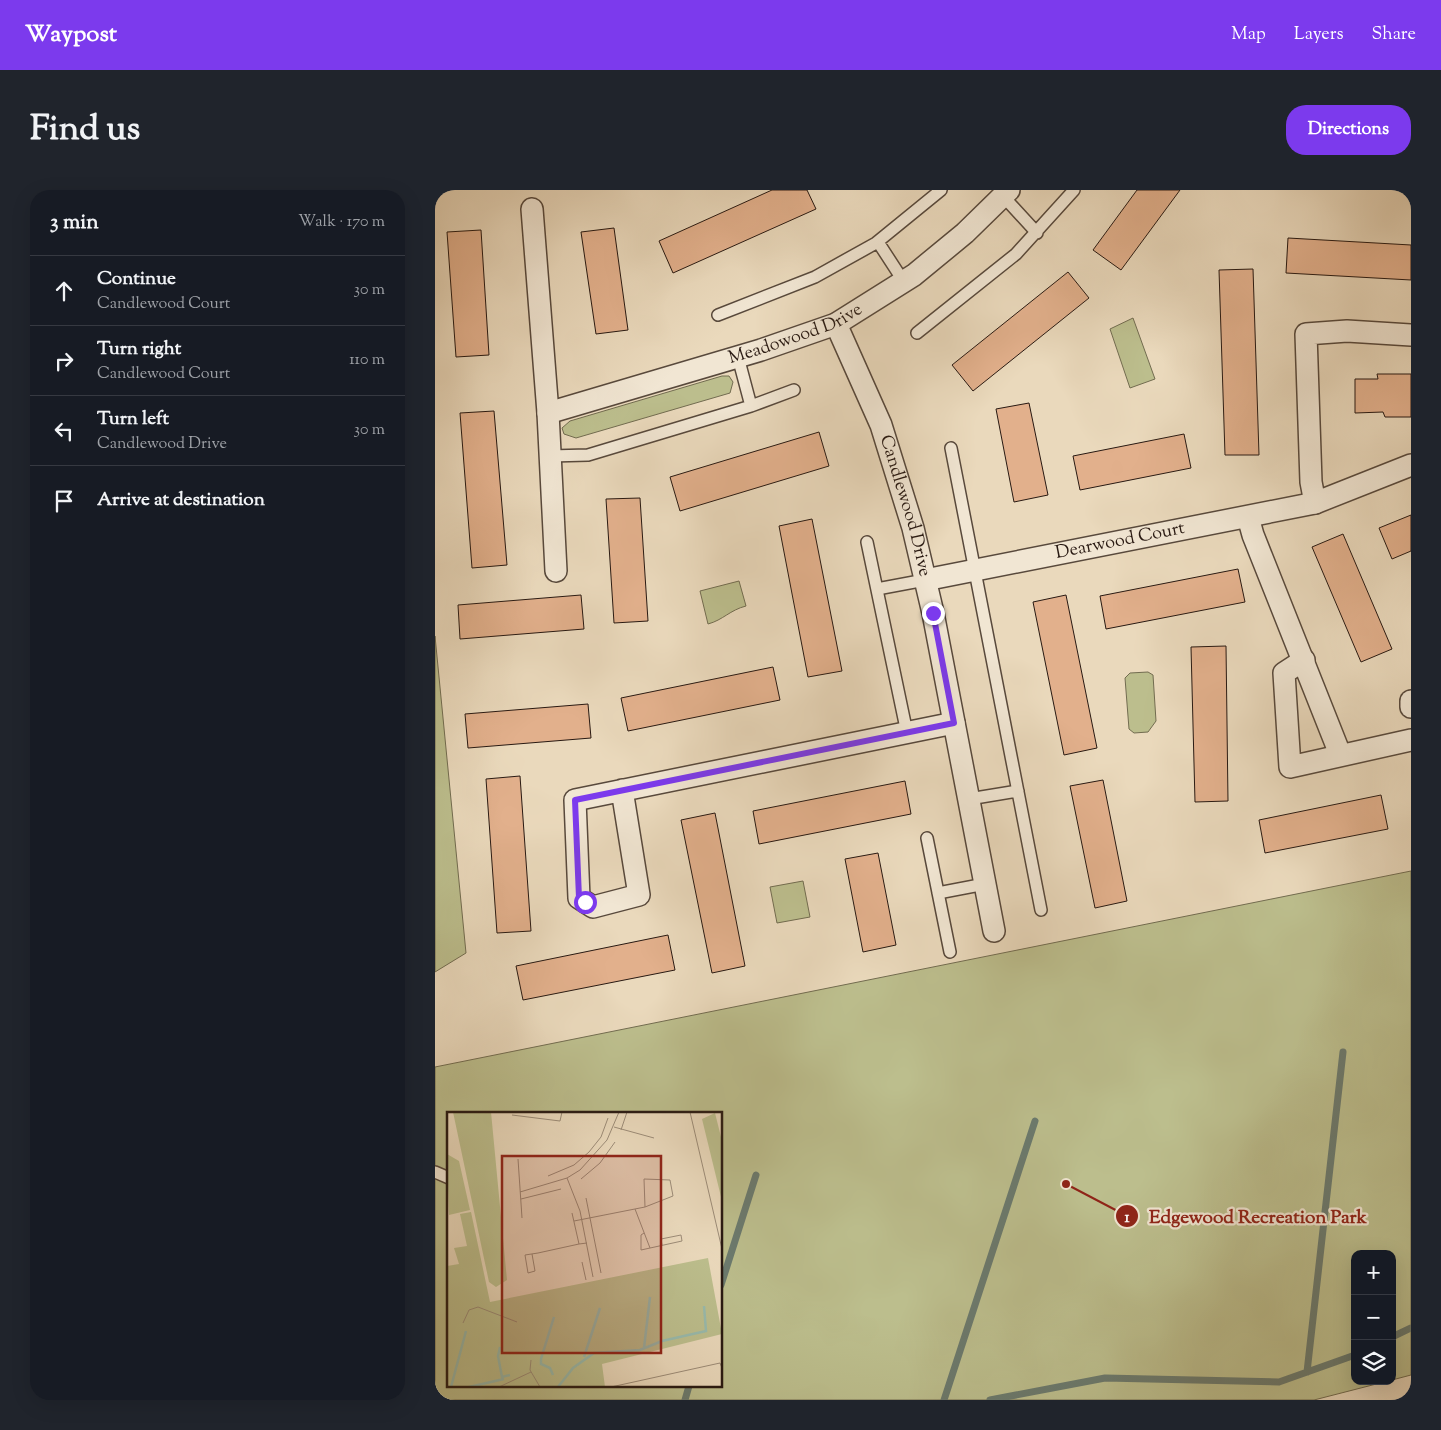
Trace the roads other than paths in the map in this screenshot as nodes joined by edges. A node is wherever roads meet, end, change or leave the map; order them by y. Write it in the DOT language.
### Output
graph roads {
  1 [pos="941,190"];
  2 [pos="1074,190"];
  3 [pos="1006,193"];
  4 [pos="532,209"];
  5 [pos="1037,233"];
  6 [pos="878,242"];
  7 [pos="904,282"];
  8 [pos="718,315"];
  9 [pos="836,324"];
  10 [pos="917,332"];
  11 [pos="1411,335"];
  12 [pos="738,357"];
  13 [pos="794,390"];
  14 [pos="751,406"];
  15 [pos="548,413"];
  16 [pos="951,448"];
  17 [pos="550,456"];
  18 [pos="1411,465"];
  19 [pos="1315,503"];
  20 [pos="1248,517"];
  21 [pos="867,542"];
  22 [pos="975,569"];
  23 [pos="556,571"];
  24 [pos="925,580"];
  25 [pos="877,589"];
  26 [pos="1303,660"];
  27 [pos="1411,701"];
  28 [pos="1411,707"];
  29 [pos="954,723"];
  30 [pos="907,732"];
  31 [pos="1411,740"];
  32 [pos="1340,754"];
  33 [pos="622,790"];
  34 [pos="1018,791"];
  35 [pos="969,799"];
  36 [pos="927,838"];
  37 [pos="985,884"];
  38 [pos="938,893"];
  39 [pos="1041,910"];
  40 [pos="995,931"];
  41 [pos="950,952"];
  42 [pos="435,1172"];
  43 [pos="447,1177"];
  1 -- 6 [label="lane"];
  2 -- 5 [label="lane"];
  3 -- 5 [label="lane"];
  3 -- 7 [label="street, Meadowood Drive"];
  4 -- 15 [label="street"];
  5 -- 10 [label="lane"];
  6 -- 7 [label="lane"];
  6 -- 8 [label="lane"];
  7 -- 9 [label="street, Meadowood Drive"];
  9 -- 12 [label="street, Meadowood Drive"];
  9 -- 24 [label="street, Candlewood Drive"];
  11 -- 19 [label="street"];
  12 -- 14 [label="lane"];
  12 -- 15 [label="street, Meadowood Drive"];
  13 -- 14 [label="lane"];
  14 -- 17 [label="lane"];
  15 -- 17 [label="street"];
  16 -- 22 [label="lane"];
  17 -- 23 [label="street"];
  18 -- 19 [label="street, Dearwood Court"];
  19 -- 20 [label="street, Dearwood Court"];
  20 -- 22 [label="street, Dearwood Court"];
  20 -- 26 [label="street"];
  21 -- 25 [label="lane"];
  22 -- 24 [label="street, Dearwood Court"];
  22 -- 34 [label="lane"];
  24 -- 25 [label="lane"];
  24 -- 29 [label="street, Candlewood Drive"];
  25 -- 30 [label="lane"];
  26 -- 32 [label="street"];
  26 -- 32 [label="street"];
  27 -- 28 [label="street"];
  29 -- 30 [label="street"];
  29 -- 35 [label="street, Candlewood Drive"];
  30 -- 33 [label="street"];
  31 -- 32 [label="street"];
  33 -- 33 [label="street"];
  34 -- 35 [label="lane"];
  34 -- 39 [label="lane"];
  35 -- 37 [label="street, Candlewood Drive"];
  36 -- 38 [label="lane"];
  37 -- 38 [label="lane"];
  37 -- 40 [label="street, Candlewood Drive"];
  38 -- 41 [label="lane"];
  42 -- 43 [label="lane"];
}
